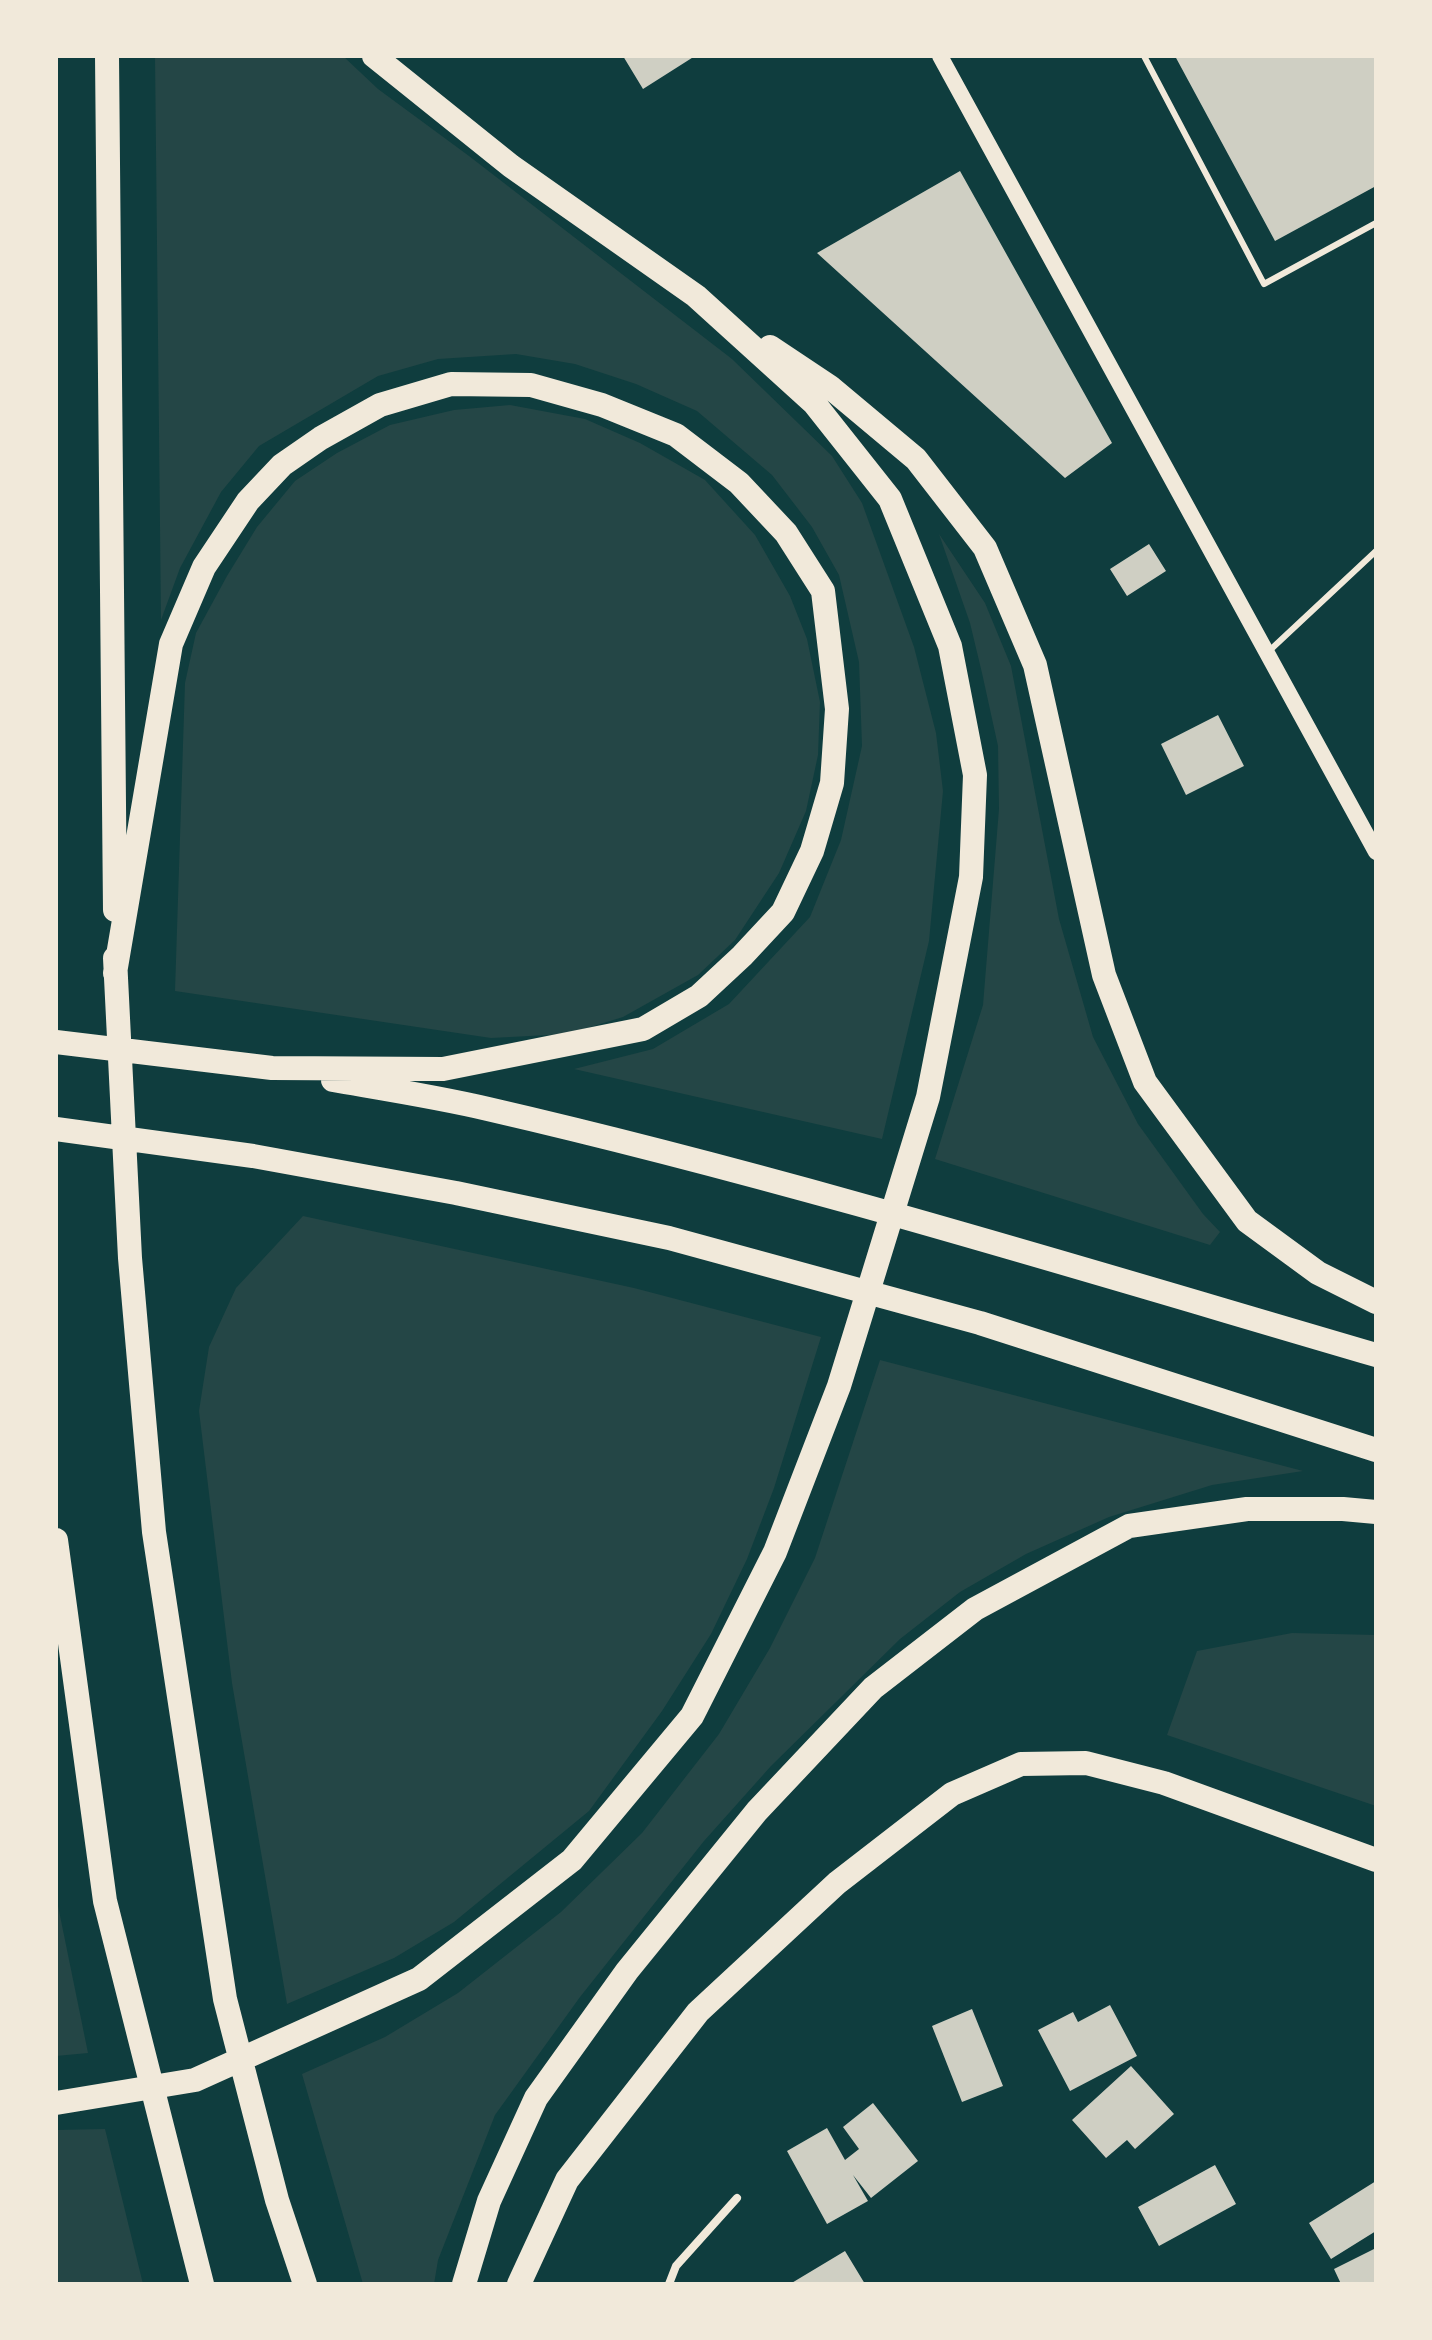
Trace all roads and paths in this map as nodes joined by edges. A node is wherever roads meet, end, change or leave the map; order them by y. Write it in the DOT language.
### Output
graph roads {
  1 [pos="107,56"];
  2 [pos="374,56"];
  3 [pos="940,56"];
  4 [pos="1144,56"];
  5 [pos="1376,223"];
  6 [pos="696,296"];
  7 [pos="1376,551"];
  8 [pos="1268,652"];
  9 [pos="1376,852"];
  10 [pos="115,973"];
  11 [pos="56,1042"];
  12 [pos="272,1068"];
  13 [pos="56,1129"];
  14 [pos="1376,1302"];
  15 [pos="1376,1355"];
  16 [pos="1376,1450"];
  17 [pos="1376,1512"];
  18 [pos="56,1540"];
  19 [pos="1376,1860"];
  20 [pos="56,2103"];
  21 [pos="737,2198"];
  22 [pos="202,2284"];
  23 [pos="305,2284"];
  24 [pos="464,2284"];
  25 [pos="519,2284"];
  26 [pos="669,2284"];
  1 -- 10 [label="highway"];
  2 -- 6 [label="highway"];
  3 -- 8 [label="main road"];
  4 -- 5 [label="lane"];
  6 -- 14 [label="highway"];
  6 -- 20 [label="highway"];
  7 -- 8 [label="lane"];
  8 -- 9 [label="main road"];
  10 -- 12 [label="highway"];
  10 -- 23 [label="highway"];
  11 -- 12 [label="highway"];
  12 -- 15 [label="highway"];
  13 -- 16 [label="highway"];
  17 -- 24 [label="highway"];
  18 -- 22 [label="highway"];
  19 -- 25 [label="highway"];
  21 -- 26 [label="street"];
}
